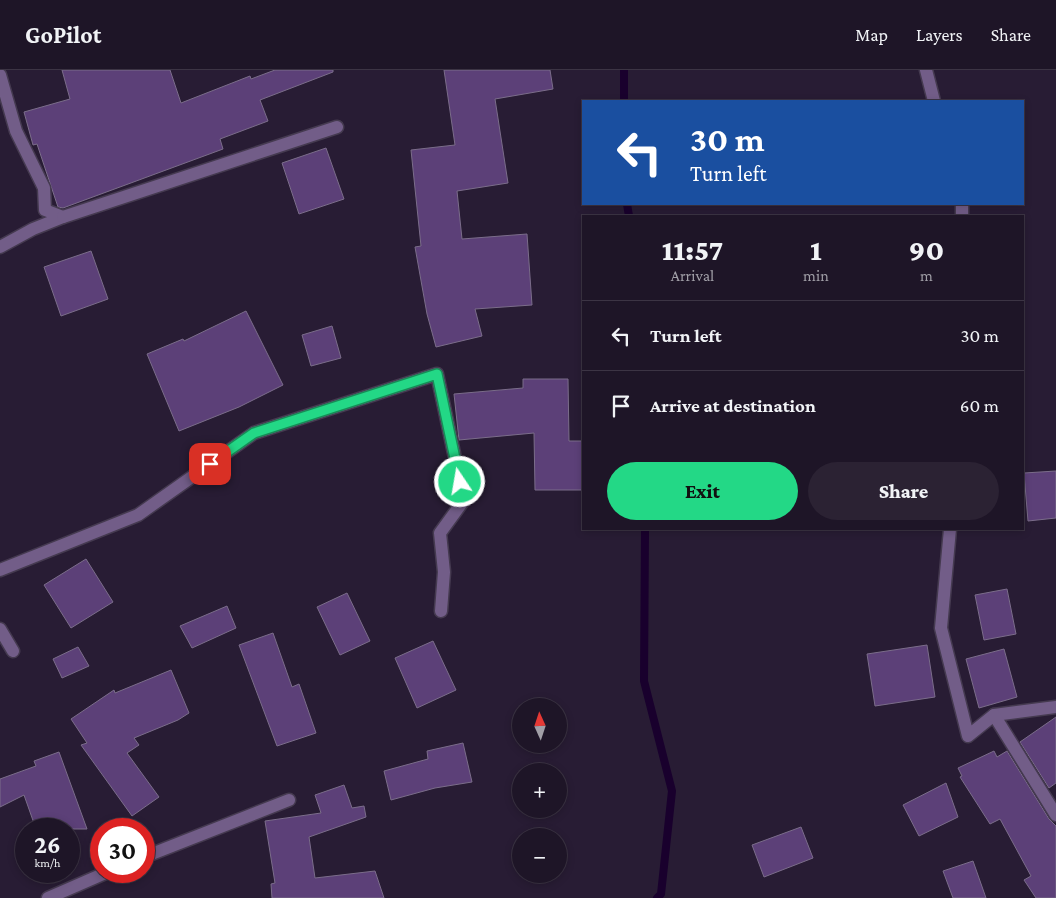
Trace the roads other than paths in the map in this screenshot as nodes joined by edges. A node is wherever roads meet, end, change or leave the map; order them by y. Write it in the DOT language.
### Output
graph roads {
  1 [pos="926,70"];
  2 [pos="1,72"];
  3 [pos="934,100"];
  4 [pos="337,127"];
  5 [pos="63,217"];
  6 [pos="0,247"];
  7 [pos="950,530"];
  8 [pos="0,570"];
  9 [pos="441,611"];
  10 [pos="0,630"];
  11 [pos="13,650"];
  12 [pos="1056,707"];
  13 [pos="994,715"];
  14 [pos="289,800"];
  15 [pos="1056,815"];
  16 [pos="155,853"];
  17 [pos="90,880"];
  18 [pos="48,898"];
  1 -- 3 [label="street"];
  2 -- 5 [label="street"];
  4 -- 5 [label="street"];
  5 -- 6 [label="street"];
  7 -- 13 [label="street"];
  8 -- 9 [label="street"];
  10 -- 11 [label="street"];
  12 -- 13 [label="street"];
  13 -- 15 [label="street"];
  14 -- 16 [label="street"];
  17 -- 18 [label="street"];
}
